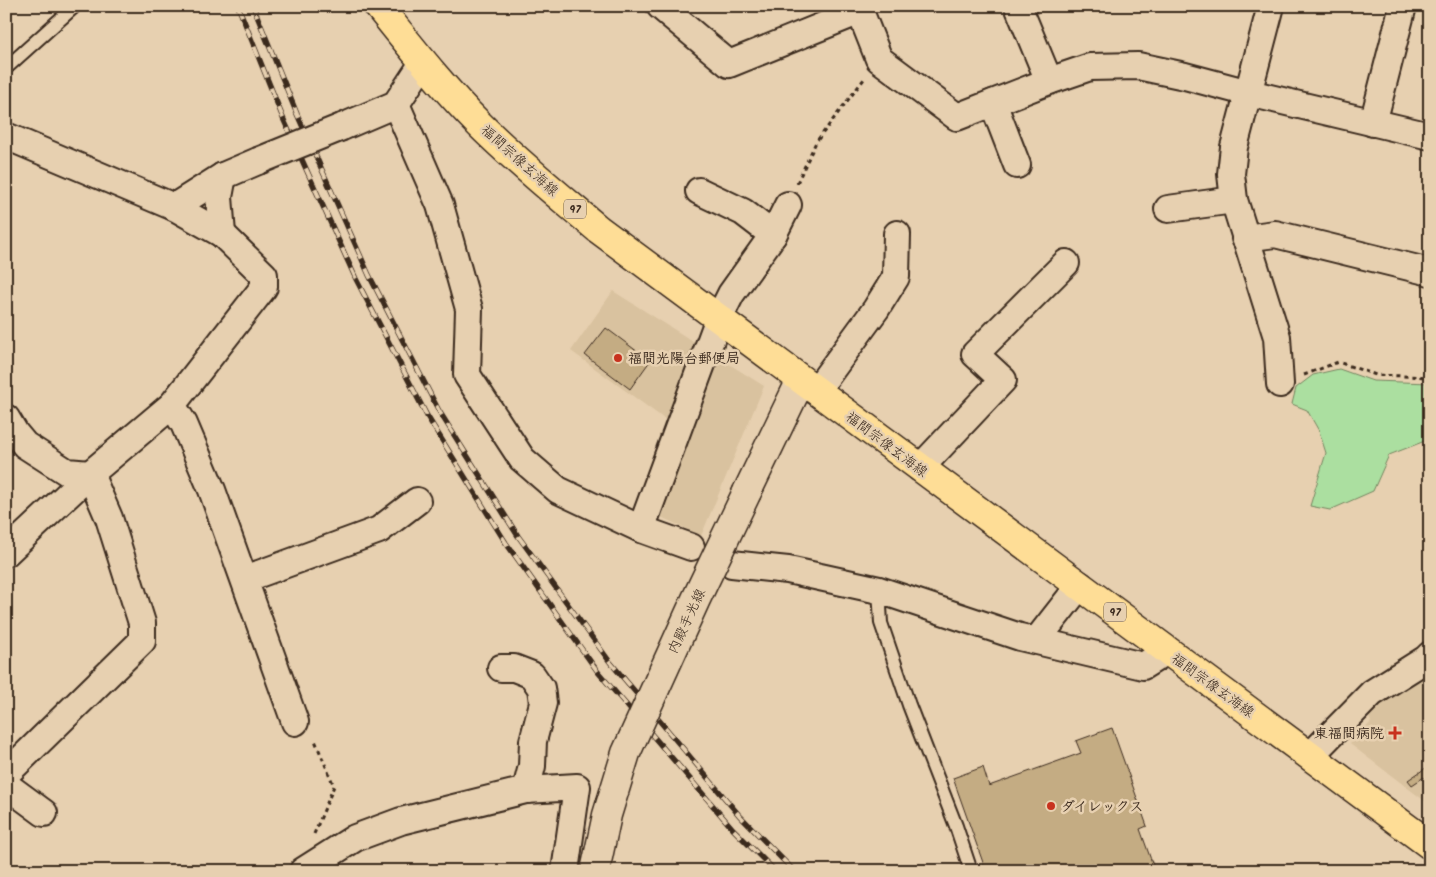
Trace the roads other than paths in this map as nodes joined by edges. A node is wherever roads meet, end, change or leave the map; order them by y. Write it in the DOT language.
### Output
graph roads {
  1 [pos="75,6"];
  2 [pos="378,6"];
  3 [pos="660,6"];
  4 [pos="1018,6"];
  5 [pos="1271,6"];
  6 [pos="1403,6"];
  7 [pos="859,9"];
  8 [pos="423,62"];
  9 [pos="6,68"];
  10 [pos="1049,81"];
  11 [pos="1249,93"];
  12 [pos="993,103"];
  13 [pos="396,104"];
  14 [pos="1373,123"];
  15 [pos="6,136"];
  16 [pos="1430,136"];
  17 [pos="1017,164"];
  18 [pos="223,176"];
  19 [pos="699,191"];
  20 [pos="1234,200"];
  21 [pos="788,204"];
  22 [pos="174,206"];
  23 [pos="1168,209"];
  24 [pos="222,234"];
  25 [pos="897,234"];
  26 [pos="772,235"];
  27 [pos="1245,238"];
  28 [pos="1066,263"];
  29 [pos="1430,272"];
  30 [pos="719,318"];
  31 [pos="1280,384"];
  32 [pos="808,385"];
  33 [pos="172,404"];
  34 [pos="6,418"];
  35 [pos="920,468"];
  36 [pos="90,474"];
  37 [pos="417,501"];
  38 [pos="641,529"];
  39 [pos="691,547"];
  40 [pos="6,554"];
  41 [pos="732,564"];
  42 [pos="245,579"];
  43 [pos="1080,585"];
  44 [pos="879,590"];
  45 [pos="1037,640"];
  46 [pos="1167,651"];
  47 [pos="1430,654"];
  48 [pos="501,668"];
  49 [pos="295,722"];
  50 [pos="1310,756"];
  51 [pos="6,774"];
  52 [pos="6,785"];
  53 [pos="526,790"];
  54 [pos="44,813"];
  55 [pos="1430,845"];
  56 [pos="309,866"];
  57 [pos="565,871"];
  58 [pos="595,871"];
  59 [pos="971,871"];
  1 -- 9 [label="lane"];
  2 -- 8 [label="main road, 福間宗像玄海線 / 97"];
  3 -- 7 [label="street"];
  4 -- 10 [label="street"];
  5 -- 11 [label="street"];
  6 -- 14 [label="street"];
  7 -- 12 [label="street"];
  8 -- 13 [label="street"];
  8 -- 30 [label="main road, 福間宗像玄海線 / 97"];
  10 -- 11 [label="street"];
  10 -- 12 [label="street"];
  11 -- 14 [label="street"];
  11 -- 20 [label="street"];
  12 -- 17 [label="street"];
  13 -- 18 [label="street, bridge"];
  13 -- 38 [label="street"];
  14 -- 16 [label="street"];
  15 -- 22 [label="street"];
  18 -- 22 [label="street"];
  18 -- 24 [label="street"];
  19 -- 26 [label="street"];
  20 -- 23 [label="street"];
  20 -- 27 [label="street"];
  21 -- 26 [label="street"];
  22 -- 24 [label="street"];
  24 -- 33 [label="street"];
  25 -- 32 [label="street"];
  26 -- 30 [label="street"];
  27 -- 29 [label="street"];
  27 -- 31 [label="street"];
  28 -- 35 [label="street"];
  30 -- 32 [label="main road, 福間宗像玄海線 / 97"];
  30 -- 38 [label="street"];
  32 -- 35 [label="main road, 福間宗像玄海線 / 97"];
  32 -- 58 [label="main road, 内殿手光線, bridge"];
  33 -- 36 [label="street"];
  33 -- 42 [label="street"];
  34 -- 36 [label="street"];
  35 -- 43 [label="main road, 福間宗像玄海線 / 97"];
  36 -- 40 [label="street"];
  36 -- 51 [label="street"];
  37 -- 42 [label="street"];
  38 -- 39 [label="street"];
  41 -- 44 [label="street"];
  42 -- 49 [label="street"];
  43 -- 45 [label="street"];
  43 -- 46 [label="main road, 福間宗像玄海線 / 97"];
  44 -- 45 [label="street"];
  44 -- 59 [label="lane"];
  45 -- 46 [label="street"];
  46 -- 50 [label="main road, 福間宗像玄海線 / 97"];
  47 -- 50 [label="street"];
  48 -- 53 [label="street"];
  50 -- 55 [label="main road, 福間宗像玄海線 / 97"];
  52 -- 54 [label="street"];
  53 -- 56 [label="street"];
  53 -- 57 [label="street"];
}
